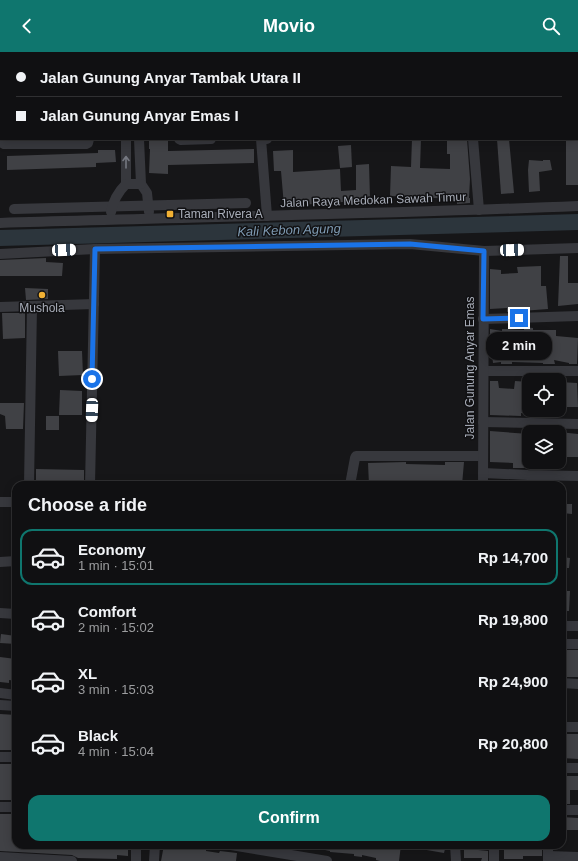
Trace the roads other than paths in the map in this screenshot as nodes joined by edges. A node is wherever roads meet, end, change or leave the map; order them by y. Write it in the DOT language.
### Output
graph roads {
  1 [pos="2,140"];
  2 [pos="89,140"];
  3 [pos="126,140"];
  4 [pos="139,140"];
  5 [pos="261,140"];
  6 [pos="473,140"];
  7 [pos="126,184"];
  8 [pos="142,184"];
  9 [pos="246,203"];
  10 [pos="149,205"];
  11 [pos="112,206"];
  12 [pos="578,206"];
  13 [pos="14,209"];
  14 [pos="479,210"];
  15 [pos="266,215"];
  16 [pos="110,220"];
  17 [pos="150,220"];
  18 [pos="0,223"];
  19 [pos="578,248"];
  20 [pos="95,249"];
  21 [pos="484,251"];
  22 [pos="0,254"];
  23 [pos="94,304"];
  24 [pos="32,306"];
  25 [pos="0,307"];
  26 [pos="578,316"];
  27 [pos="483,319"];
  28 [pos="484,371"];
  29 [pos="578,371"];
  30 [pos="482,422"];
  31 [pos="578,424"];
  32 [pos="483,456"];
  33 [pos="483,473"];
  34 [pos="578,476"];
  35 [pos="528,480"];
  36 [pos="28,481"];
  37 [pos="90,481"];
  38 [pos="351,481"];
  39 [pos="483,481"];
  40 [pos="0,502"];
  41 [pos="12,502"];
  42 [pos="12,561"];
  43 [pos="0,562"];
  44 [pos="0,613"];
  45 [pos="12,614"];
  46 [pos="566,626"];
  47 [pos="578,626"];
  48 [pos="566,644"];
  49 [pos="578,644"];
  50 [pos="566,683"];
  51 [pos="578,684"];
  52 [pos="0,694"];
  53 [pos="12,694"];
  54 [pos="0,705"];
  55 [pos="12,706"];
  56 [pos="566,726"];
  57 [pos="578,727"];
  58 [pos="0,756"];
  59 [pos="12,757"];
  60 [pos="566,768"];
  61 [pos="578,768"];
  62 [pos="0,807"];
  63 [pos="12,807"];
  64 [pos="566,810"];
  65 [pos="578,810"];
  66 [pos="136,849"];
  67 [pos="156,849"];
  68 [pos="255,849"];
  69 [pos="455,849"];
  70 [pos="494,849"];
  71 [pos="578,857"];
  72 [pos="0,858"];
  73 [pos="548,859"];
  74 [pos="72,861"];
  75 [pos="136,861"];
  76 [pos="154,861"];
  77 [pos="327,861"];
  78 [pos="456,861"];
  79 [pos="494,861"];
  1 -- 2 [label="street"];
  7 -- 3 [label="street, one-way"];
  4 -- 8 [label="street"];
  5 -- 15 [label="street"];
  6 -- 14 [label="street"];
  7 -- 8 [label="street"];
  7 -- 11 [label="street"];
  8 -- 10 [label="street"];
  9 -- 10 [label="street"];
  10 -- 11 [label="street"];
  10 -- 17 [label="street"];
  11 -- 13 [label="street"];
  11 -- 16 [label="street"];
  12 -- 14 [label="street, Jalan Raya Medokan Sawah Timur"];
  14 -- 15 [label="street, Jalan Raya Medokan Sawah Timur"];
  15 -- 17 [label="street, Jalan Raya Medokan Sawah Timur"];
  16 -- 17 [label="street, Jalan Raya Medokan Sawah Timur"];
  16 -- 18 [label="street, Jalan Raya Medokan Sawah Timur"];
  19 -- 21 [label="street"];
  20 -- 21 [label="street"];
  20 -- 22 [label="street"];
  20 -- 23 [label="street"];
  21 -- 27 [label="street, Jalan Gunung Anyar Emas"];
  23 -- 24 [label="street"];
  23 -- 37 [label="street"];
  24 -- 25 [label="street"];
  24 -- 36 [label="street"];
  26 -- 27 [label="street"];
  27 -- 28 [label="street, Jalan Gunung Anyar Emas"];
  28 -- 29 [label="street"];
  28 -- 30 [label="street, Jalan Gunung Anyar Emas"];
  30 -- 31 [label="street"];
  30 -- 32 [label="street, Jalan Gunung Anyar Emas"];
  32 -- 33 [label="street, Jalan Gunung Anyar Emas"];
  32 -- 38 [label="street"];
  33 -- 35 [label="street"];
  33 -- 39 [label="street, Jalan Gunung Anyar Emas"];
  34 -- 35 [label="street"];
  40 -- 41 [label="street"];
  42 -- 43 [label="street"];
  44 -- 45 [label="street"];
  46 -- 47 [label="street"];
  48 -- 49 [label="street"];
  50 -- 51 [label="street"];
  52 -- 53 [label="street"];
  54 -- 55 [label="street"];
  56 -- 57 [label="street"];
  58 -- 59 [label="street"];
  60 -- 61 [label="street"];
  62 -- 63 [label="street"];
  64 -- 65 [label="street"];
  66 -- 75 [label="street"];
  67 -- 76 [label="street"];
  68 -- 77 [label="street"];
  69 -- 78 [label="street"];
  70 -- 79 [label="street"];
  71 -- 73 [label="street"];
  72 -- 74 [label="street"];
}
